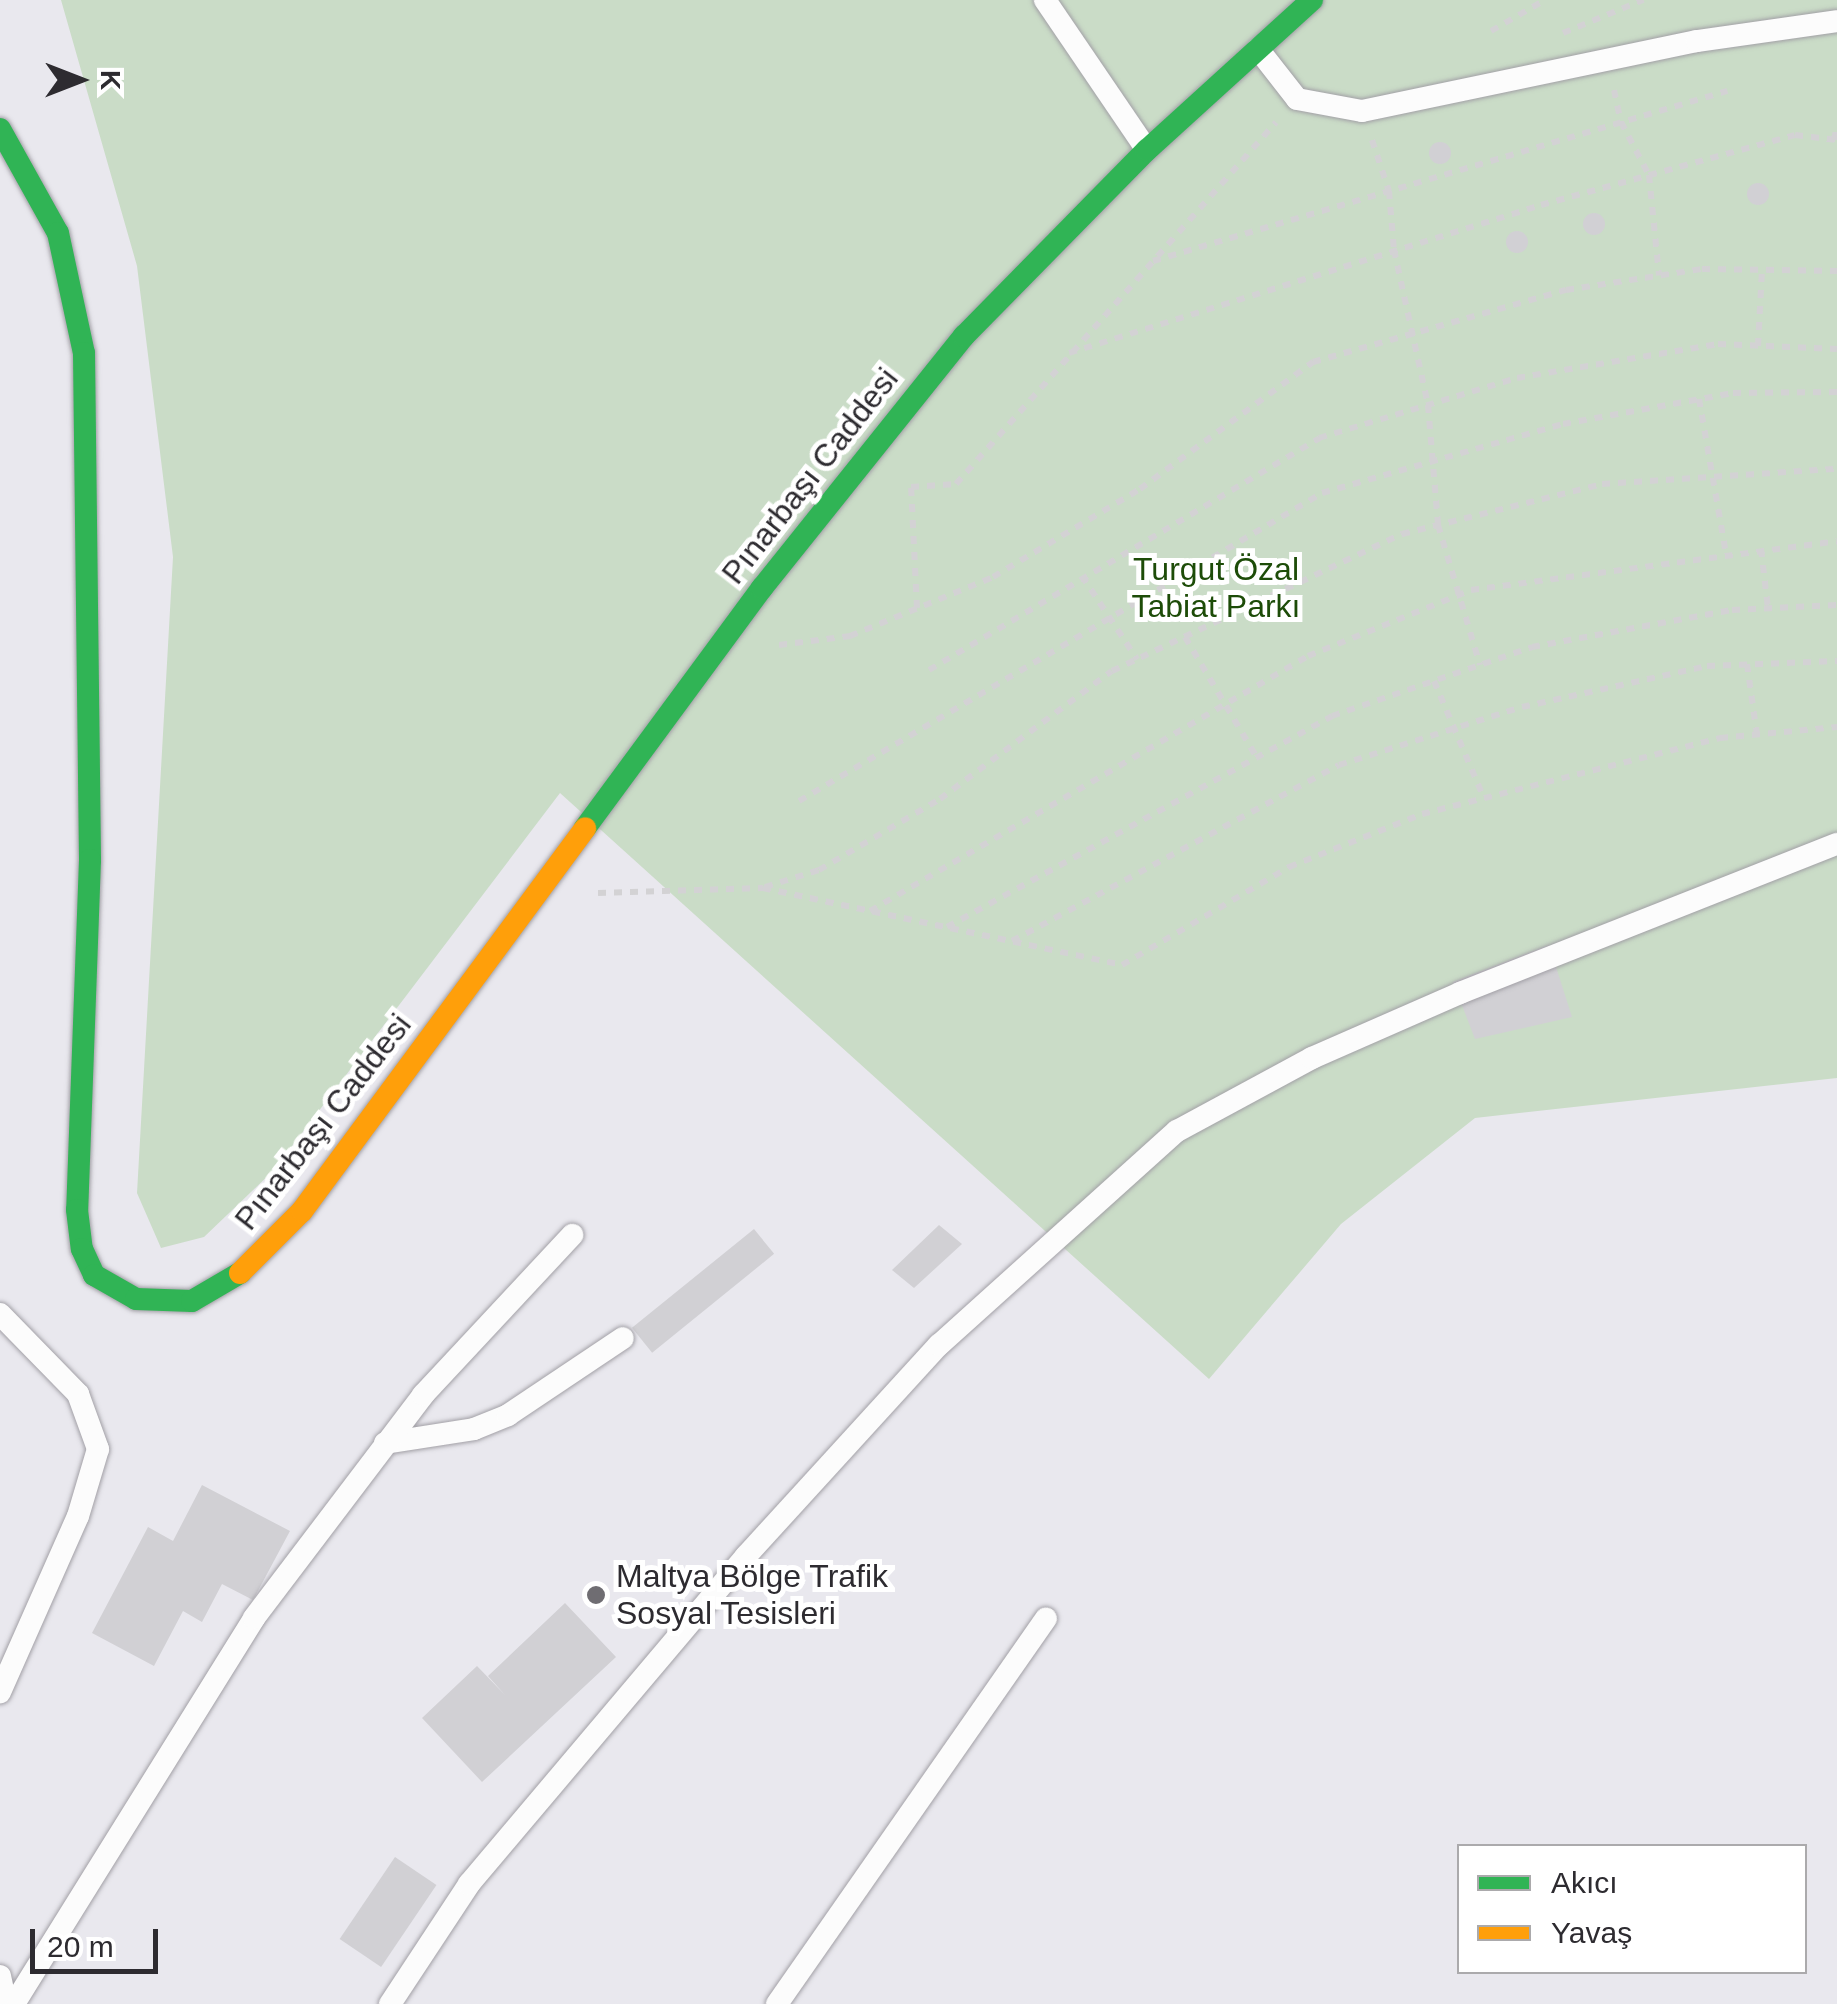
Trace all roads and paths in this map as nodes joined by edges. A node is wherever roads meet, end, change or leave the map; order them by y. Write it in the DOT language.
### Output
graph roads {
  1 [pos="1045,0"];
  2 [pos="1312,0"];
  3 [pos="1545,0"];
  4 [pos="1643,0"];
  5 [pos="1837,21"];
  6 [pos="1491,31"];
  7 [pos="1544,41"];
  8 [pos="1258,49"];
  9 [pos="1608,60"];
  10 [pos="1727,91"];
  11 [pos="1297,99"];
  12 [pos="1362,111"];
  13 [pos="1621,122"];
  14 [pos="1837,126"];
  15 [pos="0,130"];
  16 [pos="1836,140"];
  17 [pos="1147,150"];
  18 [pos="1650,175"];
  19 [pos="1389,191"];
  20 [pos="1394,250"];
  21 [pos="1150,261"];
  22 [pos="1762,269"];
  23 [pos="1837,270"];
  24 [pos="1659,276"];
  25 [pos="1411,330"];
  26 [pos="1758,346"];
  27 [pos="1837,349"];
  28 [pos="1068,354"];
  29 [pos="1837,392"];
  30 [pos="1700,400"];
  31 [pos="1428,405"];
  32 [pos="1436,460"];
  33 [pos="1837,469"];
  34 [pos="1714,477"];
  35 [pos="1438,525"];
  36 [pos="1837,541"];
  37 [pos="1761,549"];
  38 [pos="1726,554"];
  39 [pos="1082,576"];
  40 [pos="1458,596"];
  41 [pos="1837,605"];
  42 [pos="917,608"];
  43 [pos="1768,609"];
  44 [pos="1110,620"];
  45 [pos="1185,636"];
  46 [pos="772,646"];
  47 [pos="1137,659"];
  48 [pos="1837,660"];
  49 [pos="1747,664"];
  50 [pos="1480,665"];
  51 [pos="929,670"];
  52 [pos="1434,681"];
  53 [pos="1222,705"];
  54 [pos="1454,728"];
  55 [pos="1837,728"];
  56 [pos="1756,735"];
  57 [pos="1256,756"];
  58 [pos="1484,798"];
  59 [pos="799,801"];
  60 [pos="1837,844"];
  61 [pos="764,888"];
  62 [pos="593,893"];
  63 [pos="870,911"];
  64 [pos="946,927"];
  65 [pos="1011,941"];
  66 [pos="572,1236"];
  67 [pos="0,1314"];
  68 [pos="623,1338"];
  69 [pos="385,1443"];
  70 [pos="1046,1619"];
  71 [pos="0,1692"];
  72 [pos="0,1976"];
  73 [pos="6,2004"];
  74 [pos="14,2004"];
  75 [pos="390,2004"];
  76 [pos="776,2004"];
  1 -- 17 [label="lane"];
  2 -- 8 [label="street, Pınarbaşı Caddesi"];
  3 -- 6 [label="path"];
  4 -- 7 [label="path"];
  5 -- 9 [label="lane"];
  8 -- 11 [label="lane"];
  8 -- 17 [label="street, Pınarbaşı Caddesi"];
  9 -- 12 [label="lane"];
  9 -- 13 [label="path"];
  10 -- 13 [label="path"];
  11 -- 12 [label="lane"];
  11 -- 21 [label="path"];
  12 -- 19 [label="path"];
  13 -- 18 [label="path"];
  13 -- 19 [label="path"];
  14 -- 16 [label="path"];
  15 -- 17 [label="street, Pınarbaşı Caddesi"];
  16 -- 18 [label="path"];
  18 -- 20 [label="path"];
  18 -- 24 [label="path"];
  19 -- 20 [label="path"];
  19 -- 21 [label="path"];
  20 -- 25 [label="path"];
  20 -- 28 [label="path"];
  21 -- 28 [label="path"];
  22 -- 23 [label="path"];
  22 -- 24 [label="path"];
  22 -- 26 [label="path"];
  24 -- 25 [label="path"];
  25 -- 31 [label="path"];
  25 -- 42 [label="path"];
  26 -- 27 [label="path"];
  26 -- 31 [label="path"];
  28 -- 42 [label="path"];
  29 -- 30 [label="path"];
  30 -- 32 [label="path"];
  30 -- 34 [label="path"];
  31 -- 32 [label="path"];
  31 -- 39 [label="path"];
  32 -- 35 [label="path"];
  32 -- 44 [label="path"];
  33 -- 34 [label="path"];
  34 -- 35 [label="path"];
  34 -- 38 [label="path"];
  35 -- 40 [label="path"];
  35 -- 45 [label="path"];
  36 -- 37 [label="path"];
  37 -- 38 [label="path"];
  37 -- 43 [label="path"];
  38 -- 40 [label="path"];
  39 -- 44 [label="path"];
  39 -- 51 [label="path"];
  40 -- 50 [label="path"];
  40 -- 53 [label="path"];
  41 -- 43 [label="path"];
  42 -- 46 [label="path"];
  43 -- 50 [label="path"];
  44 -- 47 [label="path"];
  44 -- 59 [label="path"];
  45 -- 47 [label="path"];
  45 -- 53 [label="path"];
  47 -- 61 [label="path"];
  48 -- 49 [label="path"];
  49 -- 54 [label="path"];
  49 -- 56 [label="path"];
  50 -- 52 [label="path"];
  52 -- 54 [label="path"];
  52 -- 57 [label="path"];
  53 -- 57 [label="path"];
  53 -- 63 [label="path"];
  54 -- 58 [label="path"];
  54 -- 65 [label="path"];
  55 -- 56 [label="path"];
  56 -- 58 [label="path"];
  57 -- 64 [label="path"];
  58 -- 65 [label="path"];
  60 -- 75 [label="lane"];
  61 -- 62 [label="path"];
  61 -- 63 [label="path"];
  63 -- 64 [label="path"];
  64 -- 65 [label="path"];
  66 -- 69 [label="lane"];
  67 -- 71 [label="lane"];
  68 -- 69 [label="lane"];
  69 -- 74 [label="lane"];
  70 -- 76 [label="lane"];
  72 -- 73 [label="lane"];
}
